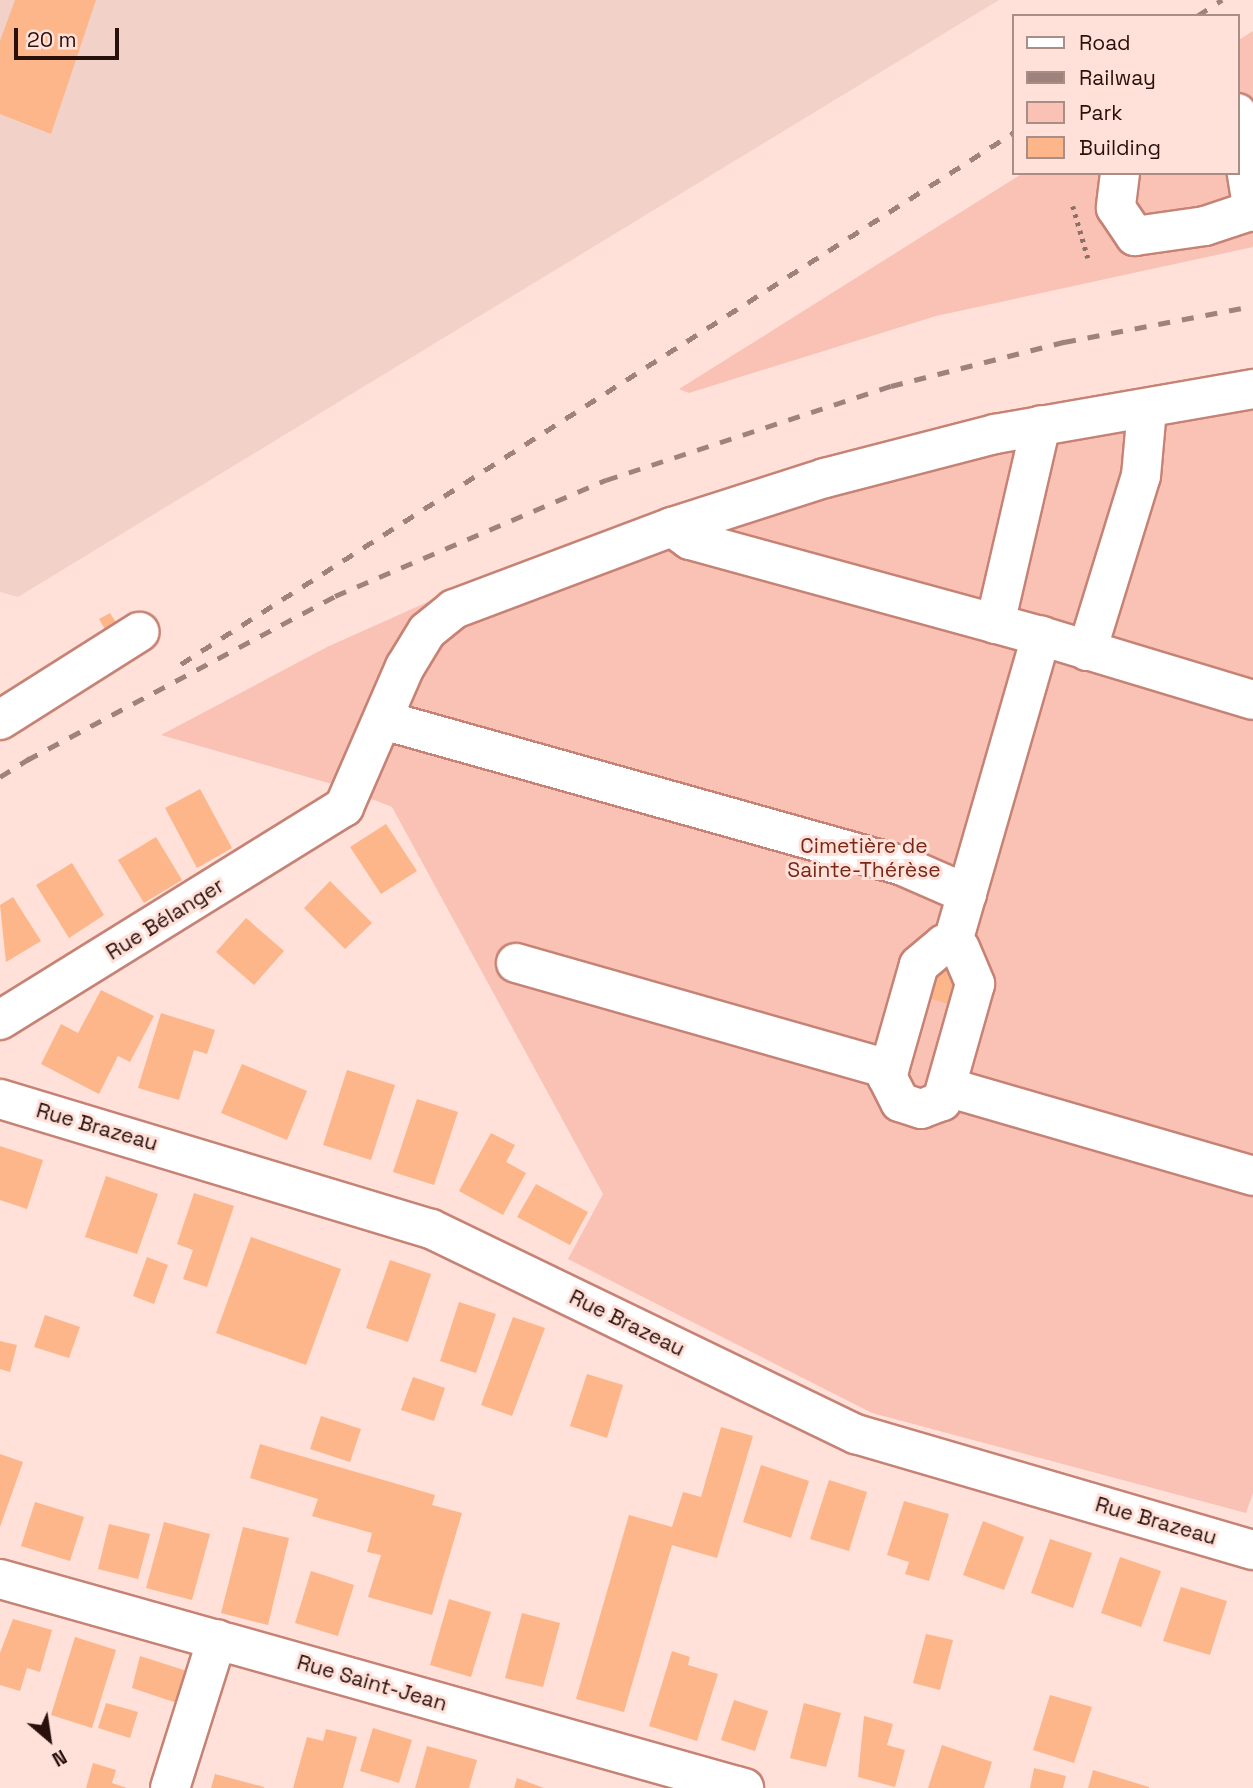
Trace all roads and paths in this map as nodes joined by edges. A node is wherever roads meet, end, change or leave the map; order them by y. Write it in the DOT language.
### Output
graph roads {
  1 [pos="1239,120"];
  2 [pos="1249,157"];
  3 [pos="1120,175"];
  4 [pos="1073,206"];
  5 [pos="1253,211"];
  6 [pos="1088,258"];
  7 [pos="1253,389"];
  8 [pos="1146,409"];
  9 [pos="1041,425"];
  10 [pos="672,527"];
  11 [pos="995,624"];
  12 [pos="139,632"];
  13 [pos="1041,636"];
  14 [pos="1087,651"];
  15 [pos="1253,700"];
  16 [pos="0,720"];
  17 [pos="383,720"];
  18 [pos="967,894"];
  19 [pos="952,945"];
  20 [pos="516,963"];
  21 [pos="0,1020"];
  22 [pos="892,1058"];
  23 [pos="950,1076"];
  24 [pos="0,1099"];
  25 [pos="1253,1176"];
  26 [pos="1253,1550"];
  27 [pos="0,1579"];
  28 [pos="217,1639"];
  29 [pos="170,1788"];
  30 [pos="744,1788"];
  1 -- 2 [label="street"];
  2 -- 5 [label="street"];
  3 -- 5 [label="street"];
  4 -- 6 [label="path"];
  7 -- 8 [label="street, Rue Bélanger"];
  8 -- 9 [label="street, Rue Bélanger"];
  8 -- 14 [label="street"];
  9 -- 10 [label="street, Rue Bélanger"];
  9 -- 11 [label="street"];
  10 -- 11 [label="street"];
  10 -- 17 [label="street, Rue Bélanger"];
  11 -- 13 [label="street"];
  12 -- 16 [label="street"];
  13 -- 14 [label="street"];
  13 -- 18 [label="street"];
  14 -- 15 [label="street"];
  17 -- 18 [label="street"];
  17 -- 21 [label="street, Rue Bélanger"];
  18 -- 19 [label="street"];
  19 -- 22 [label="street"];
  19 -- 23 [label="street"];
  20 -- 22 [label="street"];
  22 -- 23 [label="street"];
  22 -- 23 [label="street"];
  23 -- 25 [label="street"];
  24 -- 26 [label="street, Rue Brazeau"];
  27 -- 28 [label="street, Rue Saint-Jean"];
  28 -- 29 [label="street"];
  28 -- 30 [label="street, Rue Saint-Jean"];
}
